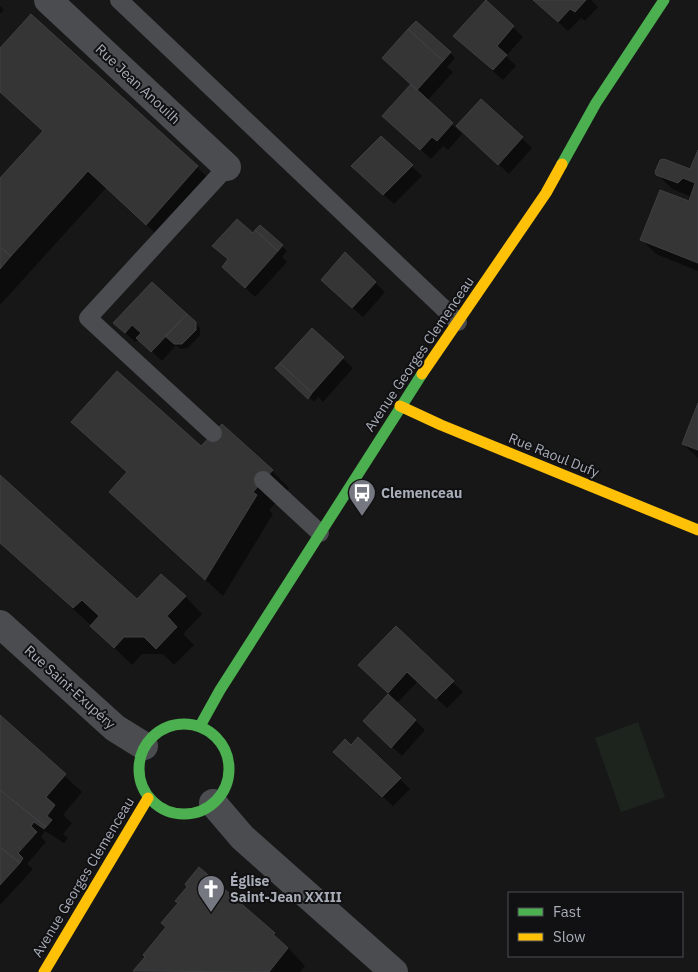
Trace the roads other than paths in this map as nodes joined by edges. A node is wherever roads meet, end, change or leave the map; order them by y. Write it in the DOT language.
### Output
graph roads {
  1 [pos="48,0"];
  2 [pos="119,0"];
  3 [pos="664,0"];
  4 [pos="228,167"];
  5 [pos="458,322"];
  6 [pos="400,406"];
  7 [pos="213,433"];
  8 [pos="263,480"];
  9 [pos="698,530"];
  10 [pos="320,533"];
  11 [pos="0,624"];
  12 [pos="200,726"];
  13 [pos="144,746"];
  14 [pos="148,798"];
  15 [pos="213,803"];
  16 [pos="44,972"];
  17 [pos="394,972"];
  1 -- 4 [label="street, Rue Jean Anouilh"];
  2 -- 5 [label="lane"];
  3 -- 5 [label="main road, Avenue Georges Clemenceau"];
  4 -- 7 [label="lane"];
  5 -- 6 [label="main road, Avenue Georges Clemenceau"];
  6 -- 9 [label="main road, Rue Raoul Dufy"];
  6 -- 10 [label="main road, Avenue Georges Clemenceau"];
  8 -- 10 [label="lane"];
  10 -- 12 [label="main road, Avenue Georges Clemenceau"];
  11 -- 13 [label="street, Rue Saint-Exupéry"];
  12 -- 13 [label="main road"];
  12 -- 15 [label="main road"];
  13 -- 14 [label="main road"];
  14 -- 15 [label="main road"];
  14 -- 16 [label="main road, Avenue Georges Clemenceau"];
  15 -- 17 [label="street"];
}
